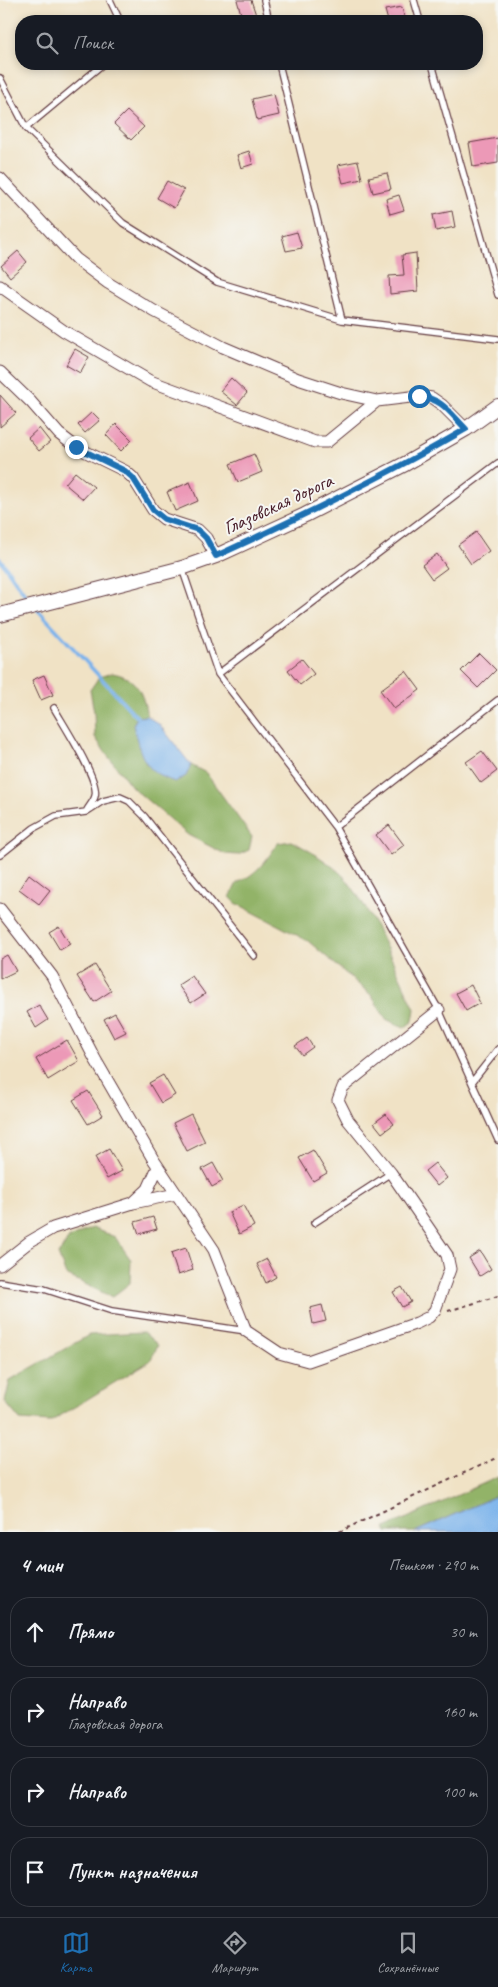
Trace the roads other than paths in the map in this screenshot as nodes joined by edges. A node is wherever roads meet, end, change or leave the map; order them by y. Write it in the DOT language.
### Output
graph roads {
  1 [pos="110,0"];
  2 [pos="264,0"];
  3 [pos="414,0"];
  4 [pos="117,15"];
  5 [pos="268,15"];
  6 [pos="418,15"];
  7 [pos="95,70"];
  8 [pos="280,70"];
  9 [pos="434,70"];
  10 [pos="0,78"];
  11 [pos="26,128"];
  12 [pos="0,178"];
  13 [pos="0,286"];
  14 [pos="498,295"];
  15 [pos="342,320"];
  16 [pos="498,339"];
  17 [pos="0,372"];
  18 [pos="377,401"];
  19 [pos="497,411"];
  20 [pos="466,429"];
  21 [pos="498,463"];
  22 [pos="216,556"];
  23 [pos="182,568"];
  24 [pos="0,615"];
  25 [pos="218,674"];
  26 [pos="498,700"];
  27 [pos="54,708"];
  28 [pos="86,812"];
  29 [pos="335,827"];
  30 [pos="0,855"];
  31 [pos="0,910"];
  32 [pos="254,956"];
  33 [pos="439,1010"];
  34 [pos="498,1049"];
  35 [pos="472,1082"];
  36 [pos="498,1140"];
  37 [pos="158,1167"];
  38 [pos="391,1173"];
  39 [pos="176,1194"];
  40 [pos="133,1203"];
  41 [pos="314,1224"];
  42 [pos="0,1265"];
  43 [pos="0,1282"];
  44 [pos="246,1331"];
  1 -- 4 [label="lane"];
  2 -- 5 [label="lane"];
  3 -- 6 [label="lane"];
  7 -- 11 [label="lane"];
  8 -- 15 [label="lane"];
  9 -- 14 [label="lane"];
  10 -- 11 [label="lane"];
  11 -- 15 [label="lane"];
  12 -- 18 [label="street"];
  13 -- 18 [label="street"];
  15 -- 16 [label="lane"];
  17 -- 22 [label="street"];
  18 -- 20 [label="street"];
  19 -- 20 [label="street, Глазовская дорога"];
  20 -- 22 [label="street, Глазовская дорога"];
  21 -- 25 [label="lane"];
  22 -- 23 [label="street, Глазовская дорога"];
  23 -- 24 [label="street, Глазовская дорога"];
  23 -- 25 [label="lane"];
  25 -- 29 [label="lane"];
  26 -- 29 [label="lane"];
  27 -- 28 [label="lane"];
  28 -- 30 [label="lane"];
  28 -- 32 [label="lane"];
  29 -- 33 [label="lane"];
  31 -- 37 [label="street"];
  33 -- 35 [label="lane"];
  33 -- 38 [label="street"];
  34 -- 35 [label="lane"];
  35 -- 36 [label="lane"];
  37 -- 39 [label="street"];
  37 -- 40 [label="street"];
  38 -- 41 [label="lane"];
  38 -- 44 [label="street"];
  39 -- 40 [label="street"];
  39 -- 44 [label="street"];
  40 -- 42 [label="street"];
  43 -- 44 [label="lane"];
}
